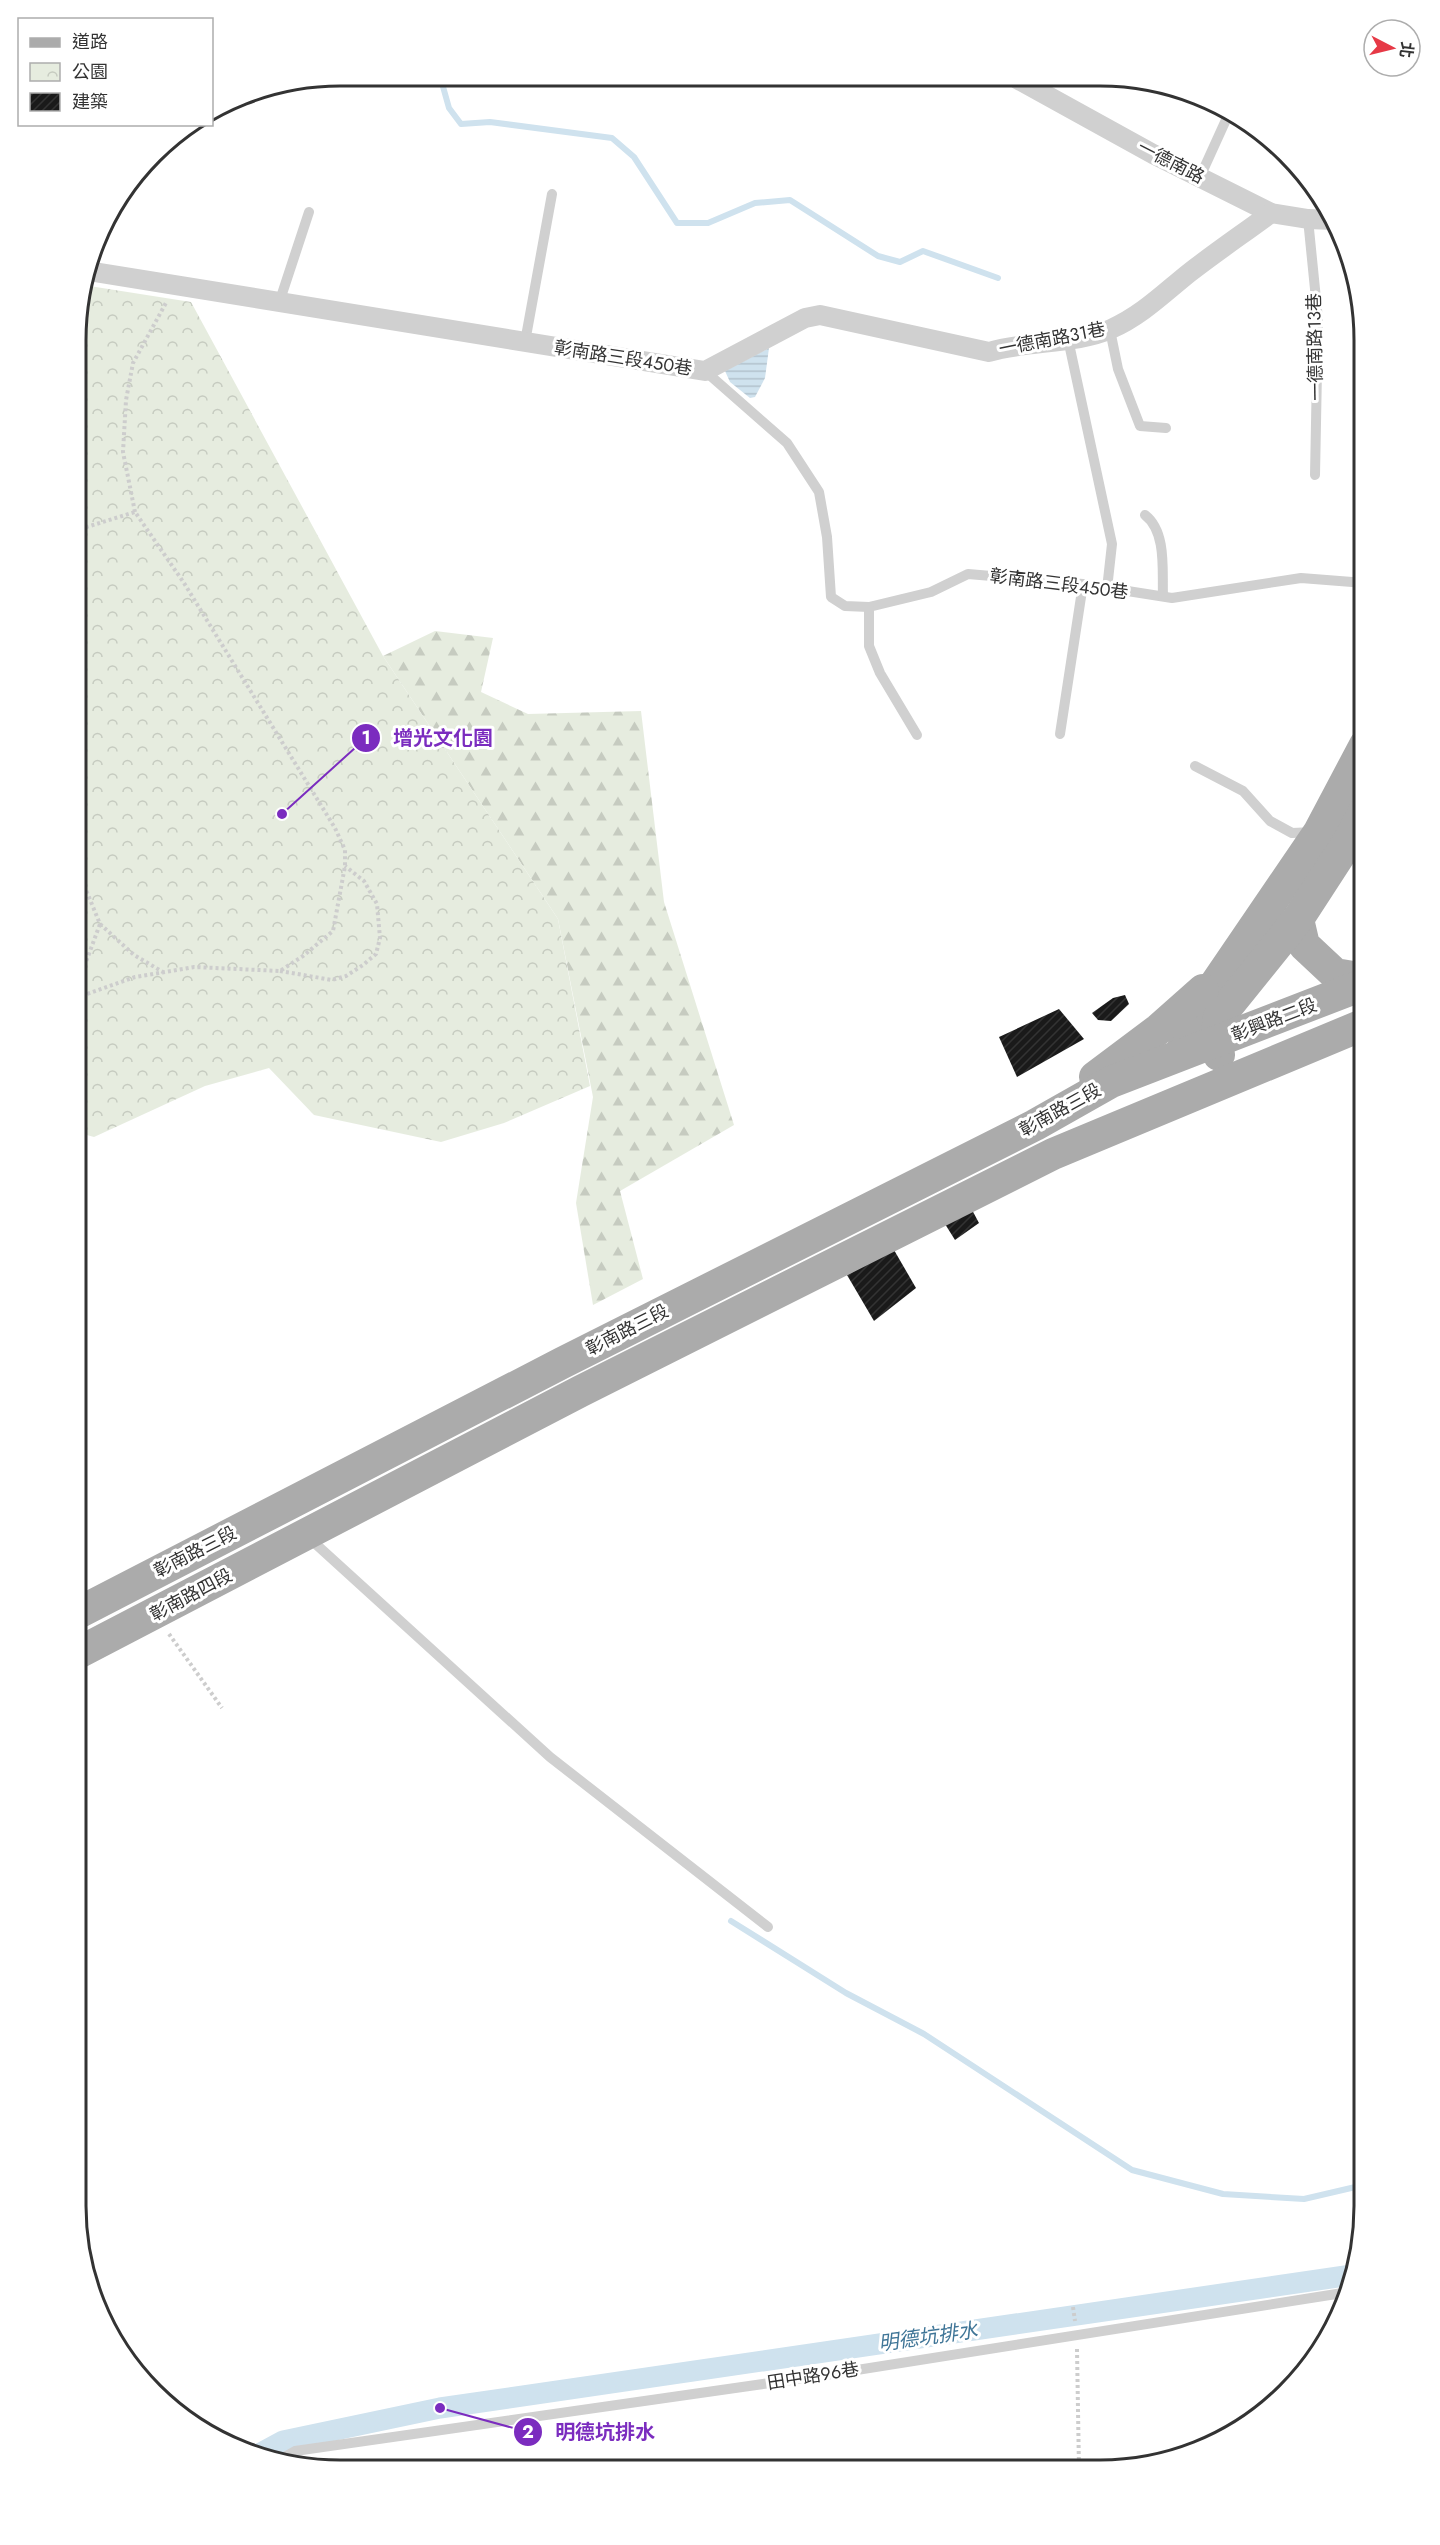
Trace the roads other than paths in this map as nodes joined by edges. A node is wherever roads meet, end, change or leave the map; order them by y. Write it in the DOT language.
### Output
graph roads {
  1 [pos="1030,86"];
  2 [pos="1226,119"];
  3 [pos="1200,177"];
  4 [pos="552,194"];
  5 [pos="309,212"];
  6 [pos="1271,213"];
  7 [pos="1308,219"];
  8 [pos="1324,220"];
  9 [pos="95,272"];
  10 [pos="279,303"];
  11 [pos="1110,330"];
  12 [pos="1068,339"];
  13 [pos="525,342"];
  14 [pos="705,371"];
  15 [pos="1166,428"];
  16 [pos="1315,475"];
  17 [pos="1145,515"];
  18 [pos="1354,582"];
  19 [pos="1083,584"];
  20 [pos="1107,589"];
  21 [pos="1163,596"];
  22 [pos="869,607"];
  23 [pos="1060,734"];
  24 [pos="917,735"];
  25 [pos="1354,765"];
  26 [pos="1195,766"];
  27 [pos="1354,831"];
  28 [pos="1318,832"];
  29 [pos="1299,919"];
  30 [pos="1222,974"];
  31 [pos="1354,977"];
  32 [pos="1354,988"];
  33 [pos="1354,1029"];
  34 [pos="1216,1043"];
  35 [pos="1181,1053"];
  36 [pos="1225,1082"];
  37 [pos="1035,1125"];
  38 [pos="306,1534"];
  39 [pos="86,1609"];
  40 [pos="86,1649"];
  41 [pos="768,1927"];
  42 [pos="1339,2293"];
  43 [pos="289,2455"];
  1 -- 3 [label="street, 一德南路"];
  2 -- 3 [label="lane"];
  3 -- 6 [label="street, 一德南路"];
  4 -- 13 [label="lane"];
  5 -- 10 [label="lane"];
  6 -- 7 [label="street, 一德南路"];
  6 -- 11 [label="street, 一德南路31巷"];
  7 -- 8 [label="street, 一德南路"];
  7 -- 16 [label="lane, 一德南路13巷"];
  9 -- 10 [label="street, 彰南路三段450巷"];
  10 -- 13 [label="street, 彰南路三段450巷"];
  11 -- 12 [label="street, 一德南路31巷"];
  11 -- 15 [label="lane"];
  12 -- 14 [label="street, 一德南路31巷"];
  12 -- 20 [label="lane"];
  13 -- 14 [label="street, 彰南路三段450巷"];
  14 -- 22 [label="lane, 彰南路三段450巷"];
  17 -- 21 [label="lane"];
  18 -- 21 [label="lane, 彰南路三段450巷"];
  19 -- 20 [label="lane, 彰南路三段450巷"];
  19 -- 22 [label="lane, 彰南路三段450巷"];
  19 -- 23 [label="lane"];
  20 -- 21 [label="lane, 彰南路三段450巷"];
  22 -- 24 [label="lane"];
  25 -- 28 [label="main road"];
  26 -- 28 [label="lane"];
  27 -- 29 [label="main road"];
  28 -- 30 [label="main road"];
  29 -- 31 [label="main road"];
  29 -- 34 [label="main road"];
  30 -- 35 [label="main road"];
  30 -- 37 [label="main road"];
  32 -- 34 [label="main road, 彰興路二段"];
  33 -- 36 [label="main road, 彰興路二段"];
  34 -- 35 [label="main road, 彰興路二段"];
  34 -- 36 [label="main road"];
  35 -- 36 [label="main road"];
  35 -- 37 [label="main road, 彰南路三段"];
  36 -- 38 [label="main road, 彰南路三段"];
  37 -- 39 [label="main road, 彰南路三段"];
  38 -- 40 [label="main road, 彰南路四段"];
  38 -- 41 [label="lane"];
  42 -- 43 [label="lane, 田中路96巷"];
}
